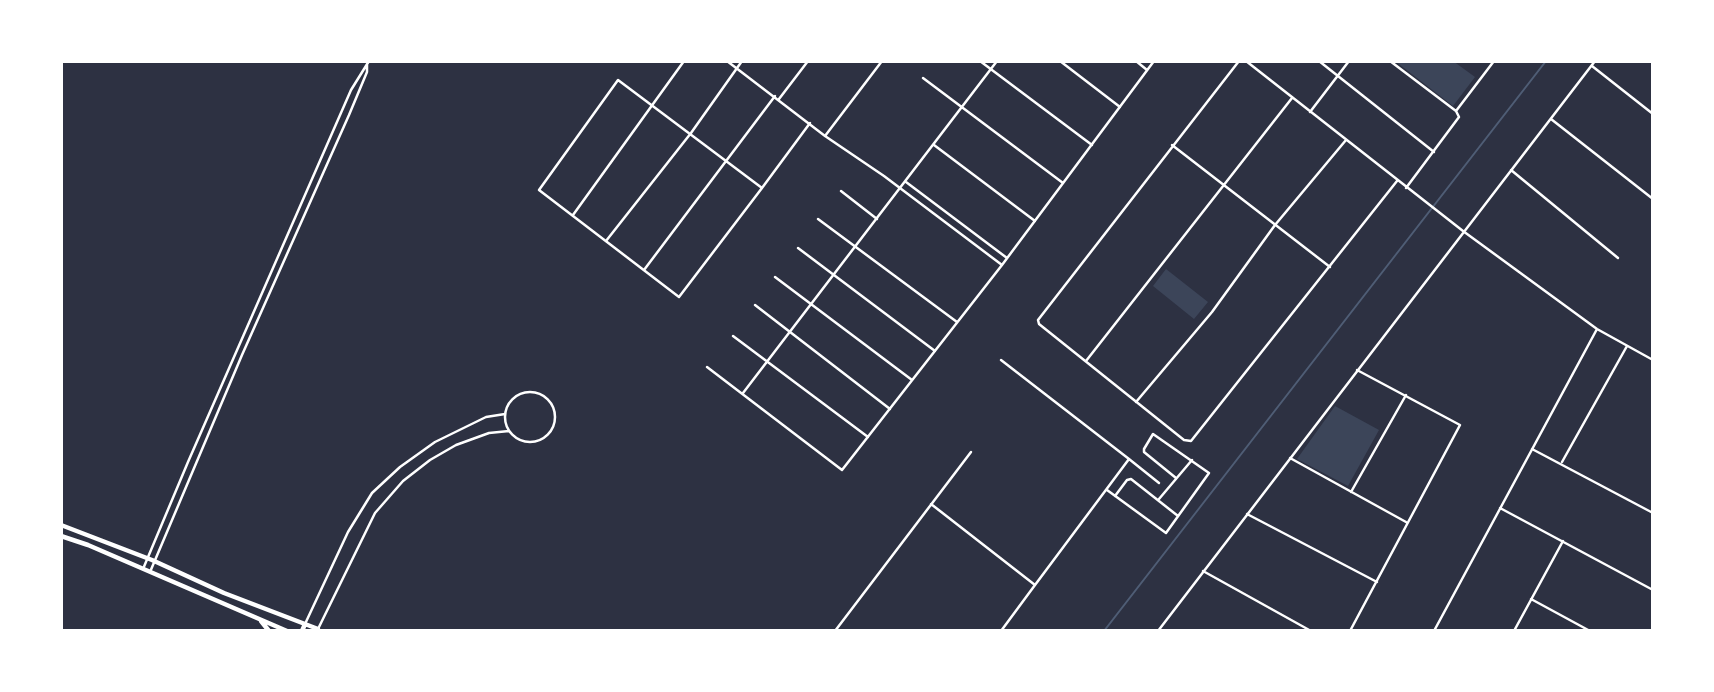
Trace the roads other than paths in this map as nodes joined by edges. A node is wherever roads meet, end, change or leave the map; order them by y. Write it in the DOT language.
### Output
graph roads {
  1 [pos="684,61"];
  2 [pos="727,61"];
  3 [pos="741,61"];
  4 [pos="808,61"];
  5 [pos="882,61"];
  6 [pos="980,61"];
  7 [pos="997,61"];
  8 [pos="1060,61"];
  9 [pos="1136,61"];
  10 [pos="1154,61"];
  11 [pos="1239,61"];
  12 [pos="1246,61"];
  13 [pos="1319,61"];
  14 [pos="1349,61"];
  15 [pos="1390,61"];
  16 [pos="1494,61"];
  17 [pos="1595,61"];
  18 [pos="368,63"];
  19 [pos="1592,66"];
  20 [pos="736,68"];
  21 [pos="991,69"];
  22 [pos="1147,70"];
  23 [pos="1338,76"];
  24 [pos="923,78"];
  25 [pos="775,96"];
  26 [pos="1292,97"];
  27 [pos="779,99"];
  28 [pos="653,105"];
  29 [pos="962,107"];
  30 [pos="1120,107"];
  31 [pos="1456,110"];
  32 [pos="1310,112"];
  33 [pos="1653,114"];
  34 [pos="1551,118"];
  35 [pos="810,123"];
  36 [pos="691,133"];
  37 [pos="825,136"];
  38 [pos="1346,140"];
  39 [pos="934,144"];
  40 [pos="1092,145"];
  41 [pos="1172,145"];
  42 [pos="1434,152"];
  43 [pos="726,159"];
  44 [pos="1511,170"];
  45 [pos="1397,181"];
  46 [pos="906,182"];
  47 [pos="1063,183"];
  48 [pos="1224,185"];
  49 [pos="762,188"];
  50 [pos="1406,188"];
  51 [pos="901,189"];
  52 [pos="841,191"];
  53 [pos="1653,199"];
  54 [pos="573,215"];
  55 [pos="818,219"];
  56 [pos="877,219"];
  57 [pos="1035,221"];
  58 [pos="1275,225"];
  59 [pos="1463,231"];
  60 [pos="606,241"];
  61 [pos="798,248"];
  62 [pos="855,248"];
  63 [pos="1007,258"];
  64 [pos="1618,258"];
  65 [pos="1002,265"];
  66 [pos="1329,267"];
  67 [pos="644,270"];
  68 [pos="834,275"];
  69 [pos="775,277"];
  70 [pos="811,304"];
  71 [pos="755,305"];
  72 [pos="957,322"];
  73 [pos="1597,329"];
  74 [pos="790,332"];
  75 [pos="733,336"];
  76 [pos="1627,346"];
  77 [pos="935,351"];
  78 [pos="1000,360"];
  79 [pos="1653,360"];
  80 [pos="1086,361"];
  81 [pos="767,362"];
  82 [pos="707,367"];
  83 [pos="1357,369"];
  84 [pos="912,380"];
  85 [pos="743,393"];
  86 [pos="1406,395"];
  87 [pos="1136,402"];
  88 [pos="890,408"];
  89 [pos="505,414"];
  90 [pos="509,430"];
  91 [pos="867,437"];
  92 [pos="1532,449"];
  93 [pos="971,452"];
  94 [pos="1290,458"];
  95 [pos="1129,459"];
  96 [pos="1192,460"];
  97 [pos="1562,464"];
  98 [pos="1176,478"];
  99 [pos="1159,483"];
  100 [pos="1107,489"];
  101 [pos="1351,492"];
  102 [pos="1115,496"];
  103 [pos="1158,499"];
  104 [pos="931,504"];
  105 [pos="1500,508"];
  106 [pos="1653,513"];
  107 [pos="1247,514"];
  108 [pos="1179,516"];
  109 [pos="1408,523"];
  110 [pos="61,525"];
  111 [pos="61,536"];
  112 [pos="1563,541"];
  113 [pos="148,559"];
  114 [pos="155,562"];
  115 [pos="143,569"];
  116 [pos="1203,571"];
  117 [pos="150,572"];
  118 [pos="1377,582"];
  119 [pos="1035,584"];
  120 [pos="1653,590"];
  121 [pos="1531,599"];
  122 [pos="260,620"];
  123 [pos="305,624"];
  124 [pos="1159,629"];
  125 [pos="318,630"];
  126 [pos="269,631"];
  127 [pos="287,631"];
  128 [pos="302,631"];
  129 [pos="835,631"];
  130 [pos="1001,631"];
  131 [pos="1165,631"];
  132 [pos="1311,631"];
  133 [pos="1350,631"];
  134 [pos="1434,631"];
  135 [pos="1514,631"];
  136 [pos="1590,631"];
  1 -- 28 [label="street"];
  2 -- 20 [label="street"];
  3 -- 20 [label="street"];
  4 -- 27 [label="street"];
  5 -- 37 [label="street"];
  6 -- 21 [label="street"];
  7 -- 21 [label="street"];
  8 -- 30 [label="street"];
  9 -- 22 [label="street"];
  10 -- 22 [label="street"];
  11 -- 41 [label="street"];
  12 -- 26 [label="street"];
  13 -- 23 [label="street"];
  14 -- 23 [label="street"];
  15 -- 31 [label="street"];
  16 -- 31 [label="street"];
  17 -- 19 [label="street"];
  18 -- 113 [label="street"];
  18 -- 114 [label="street"];
  19 -- 33 [label="street"];
  19 -- 34 [label="street"];
  20 -- 25 [label="street"];
  20 -- 36 [label="street"];
  21 -- 29 [label="street"];
  21 -- 40 [label="street"];
  22 -- 30 [label="street"];
  23 -- 32 [label="street"];
  23 -- 42 [label="street"];
  24 -- 29 [label="street"];
  25 -- 27 [label="street"];
  25 -- 43 [label="street"];
  26 -- 32 [label="street"];
  26 -- 48 [label="street"];
  27 -- 35 [label="street"];
  28 -- 36 [label="street"];
  28 -- 54 [label="street"];
  28 -- 54 [label="street"];
  29 -- 39 [label="street"];
  29 -- 47 [label="street"];
  30 -- 40 [label="street"];
  31 -- 42 [label="street"];
  32 -- 38 [label="street"];
  34 -- 44 [label="street"];
  34 -- 53 [label="street"];
  35 -- 37 [label="street"];
  35 -- 49 [label="street"];
  36 -- 43 [label="street"];
  36 -- 60 [label="street"];
  37 -- 51 [label="street"];
  38 -- 45 [label="street"];
  38 -- 58 [label="street"];
  39 -- 46 [label="street"];
  39 -- 57 [label="street"];
  40 -- 47 [label="street"];
  41 -- 48 [label="street"];
  41 -- 80 [label="street"];
  42 -- 50 [label="street"];
  43 -- 49 [label="street"];
  43 -- 67 [label="street"];
  44 -- 59 [label="street"];
  44 -- 64 [label="street"];
  45 -- 50 [label="street"];
  45 -- 66 [label="street"];
  46 -- 51 [label="street"];
  46 -- 63 [label="street"];
  47 -- 57 [label="street"];
  48 -- 58 [label="street"];
  48 -- 80 [label="street"];
  49 -- 67 [label="street"];
  50 -- 59 [label="street"];
  51 -- 56 [label="street"];
  51 -- 65 [label="street"];
  52 -- 56 [label="street"];
  54 -- 60 [label="street"];
  55 -- 62 [label="street"];
  56 -- 62 [label="street"];
  57 -- 63 [label="street"];
  58 -- 66 [label="street"];
  58 -- 87 [label="street"];
  59 -- 73 [label="street"];
  59 -- 83 [label="street"];
  60 -- 67 [label="street"];
  61 -- 68 [label="street"];
  62 -- 68 [label="street"];
  62 -- 72 [label="street"];
  63 -- 65 [label="street"];
  65 -- 72 [label="street"];
  66 -- 87 [label="street"];
  68 -- 70 [label="street"];
  68 -- 77 [label="street"];
  69 -- 70 [label="street"];
  70 -- 74 [label="street"];
  70 -- 84 [label="street"];
  71 -- 74 [label="street"];
  72 -- 77 [label="street"];
  73 -- 76 [label="street"];
  73 -- 92 [label="street"];
  74 -- 81 [label="street"];
  74 -- 88 [label="street"];
  75 -- 81 [label="street"];
  76 -- 79 [label="street"];
  76 -- 97 [label="street"];
  77 -- 84 [label="street"];
  78 -- 95 [label="street"];
  80 -- 87 [label="street"];
  81 -- 85 [label="street"];
  81 -- 91 [label="street"];
  82 -- 85 [label="street"];
  83 -- 86 [label="street"];
  83 -- 94 [label="street"];
  84 -- 88 [label="street"];
  85 -- 91 [label="street"];
  86 -- 101 [label="street"];
  86 -- 109 [label="street"];
  88 -- 91 [label="street"];
  89 -- 90 [label="street"];
  89 -- 90 [label="street"];
  89 -- 123 [label="street"];
  90 -- 125 [label="street"];
  92 -- 97 [label="street"];
  92 -- 105 [label="street"];
  93 -- 104 [label="street"];
  94 -- 101 [label="street"];
  94 -- 107 [label="street"];
  95 -- 99 [label="street"];
  95 -- 100 [label="street"];
  96 -- 98 [label="street"];
  96 -- 98 [label="street"];
  96 -- 108 [label="street"];
  97 -- 106 [label="street"];
  98 -- 103 [label="street"];
  100 -- 102 [label="street"];
  100 -- 119 [label="street"];
  101 -- 109 [label="street"];
  102 -- 103 [label="street"];
  102 -- 108 [label="street"];
  103 -- 108 [label="street"];
  104 -- 119 [label="street"];
  104 -- 129 [label="street"];
  105 -- 112 [label="street"];
  105 -- 134 [label="street"];
  107 -- 116 [label="street"];
  107 -- 118 [label="street"];
  109 -- 118 [label="street"];
  110 -- 113 [label="main road"];
  111 -- 115 [label="main road"];
  112 -- 120 [label="street"];
  112 -- 121 [label="street"];
  113 -- 114 [label="main road"];
  113 -- 115 [label="street"];
  114 -- 117 [label="street"];
  114 -- 123 [label="main road"];
  115 -- 117 [label="main road"];
  116 -- 124 [label="street"];
  116 -- 132 [label="street"];
  117 -- 122 [label="main road"];
  118 -- 133 [label="street"];
  119 -- 130 [label="street"];
  121 -- 135 [label="street"];
  121 -- 136 [label="street"];
  122 -- 126 [label="main road"];
  122 -- 127 [label="main road"];
  123 -- 125 [label="main road"];
  123 -- 128 [label="main road"];
  124 -- 131 [label="street"];
}
